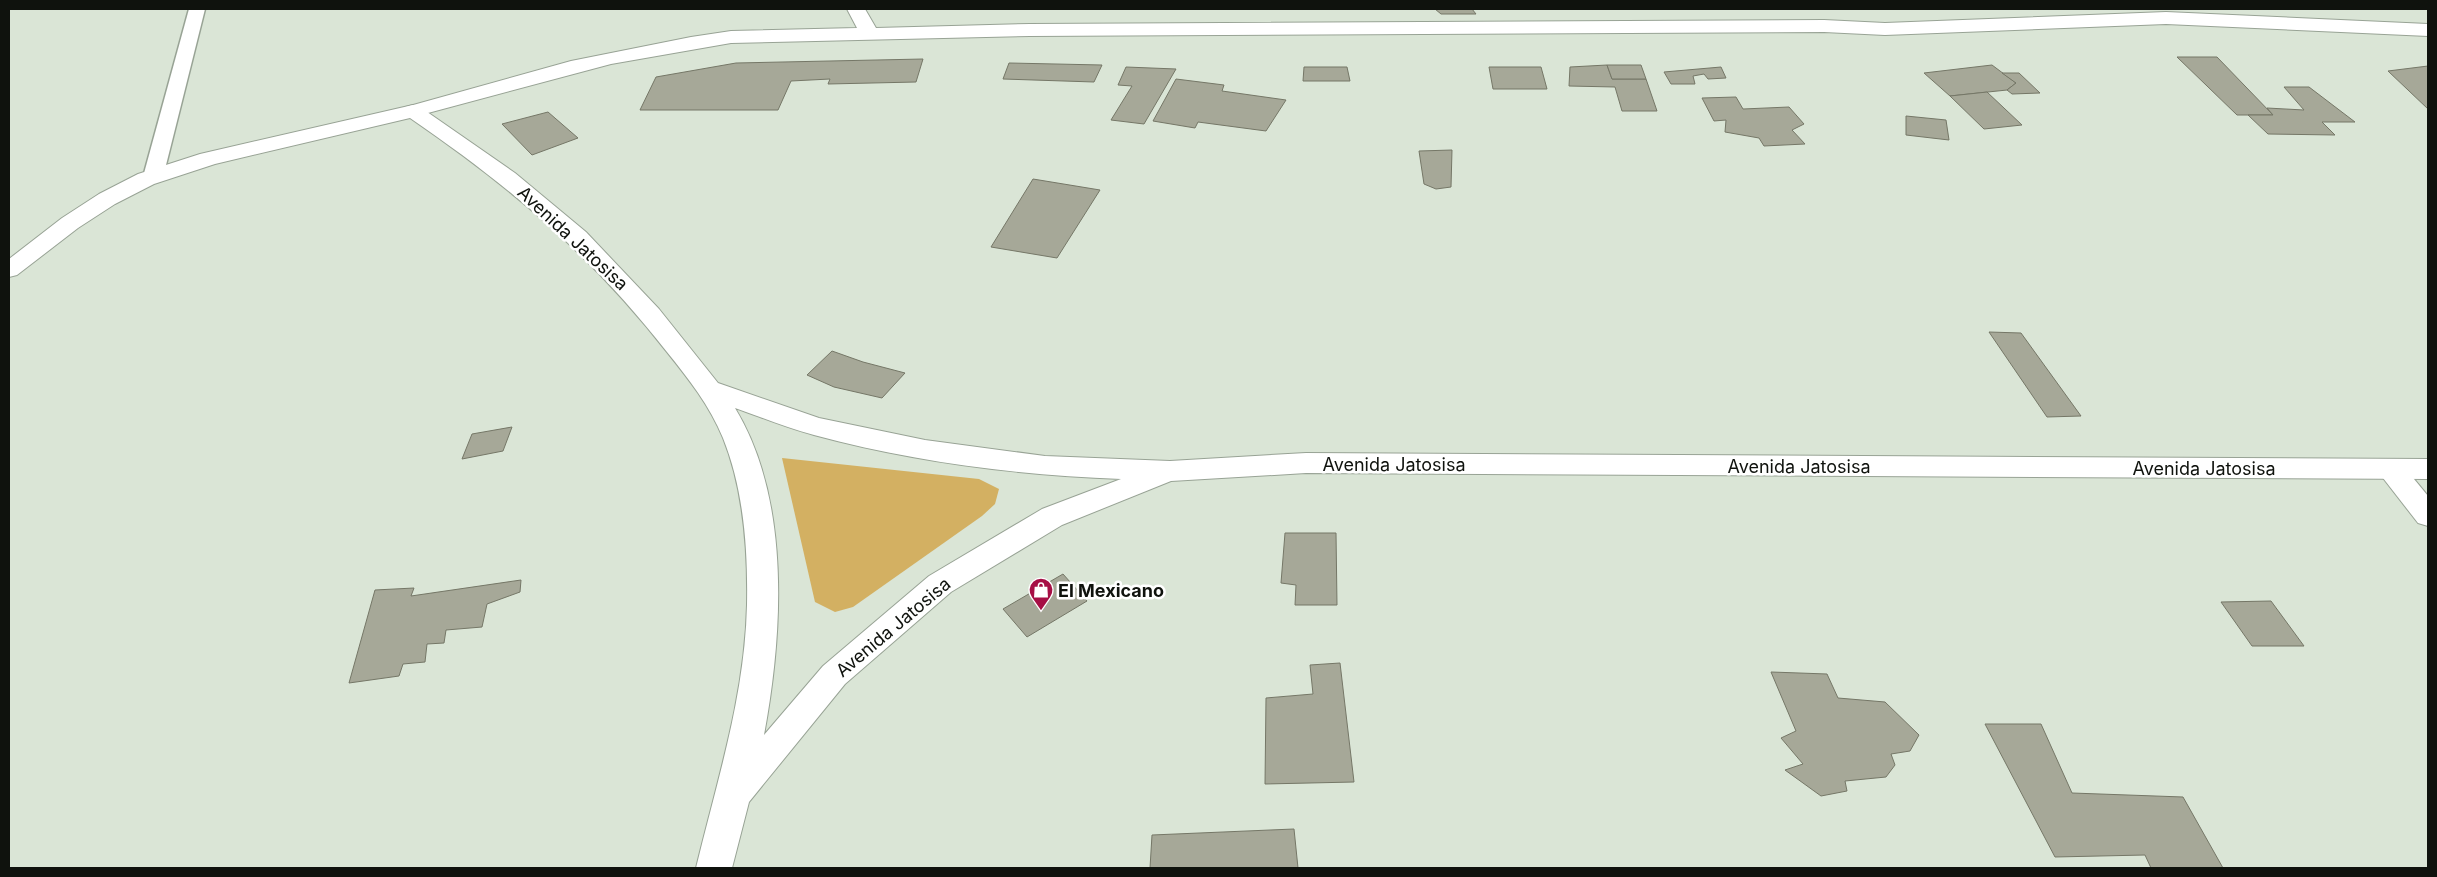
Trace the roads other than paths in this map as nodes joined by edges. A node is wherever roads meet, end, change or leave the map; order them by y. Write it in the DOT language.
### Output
graph roads {
  1 [pos="197,9"];
  2 [pos="856,9"];
  3 [pos="1868,12"];
  4 [pos="1824,26"];
  5 [pos="2428,30"];
  6 [pos="869,32"];
  7 [pos="413,111"];
  8 [pos="153,177"];
  9 [pos="9,270"];
  10 [pos="710,390"];
  11 [pos="2390,469"];
  12 [pos="2428,469"];
  13 [pos="1170,471"];
  14 [pos="2428,515"];
  15 [pos="735,794"];
  16 [pos="714,868"];
  1 -- 8 [label="lane"];
  2 -- 6 [label="street"];
  3 -- 4 [label="street"];
  4 -- 5 [label="street"];
  4 -- 6 [label="street"];
  6 -- 7 [label="street"];
  7 -- 8 [label="street"];
  7 -- 10 [label="street, Avenida Jatosisa"];
  8 -- 9 [label="street"];
  10 -- 13 [label="street, Avenida Jatosisa"];
  10 -- 15 [label="street, Avenida Jatosisa"];
  11 -- 12 [label="street, Avenida Jatosisa"];
  11 -- 13 [label="street, Avenida Jatosisa"];
  11 -- 14 [label="street"];
  13 -- 15 [label="street, Avenida Jatosisa"];
  15 -- 16 [label="street, Avenida Jatosisa"];
}
